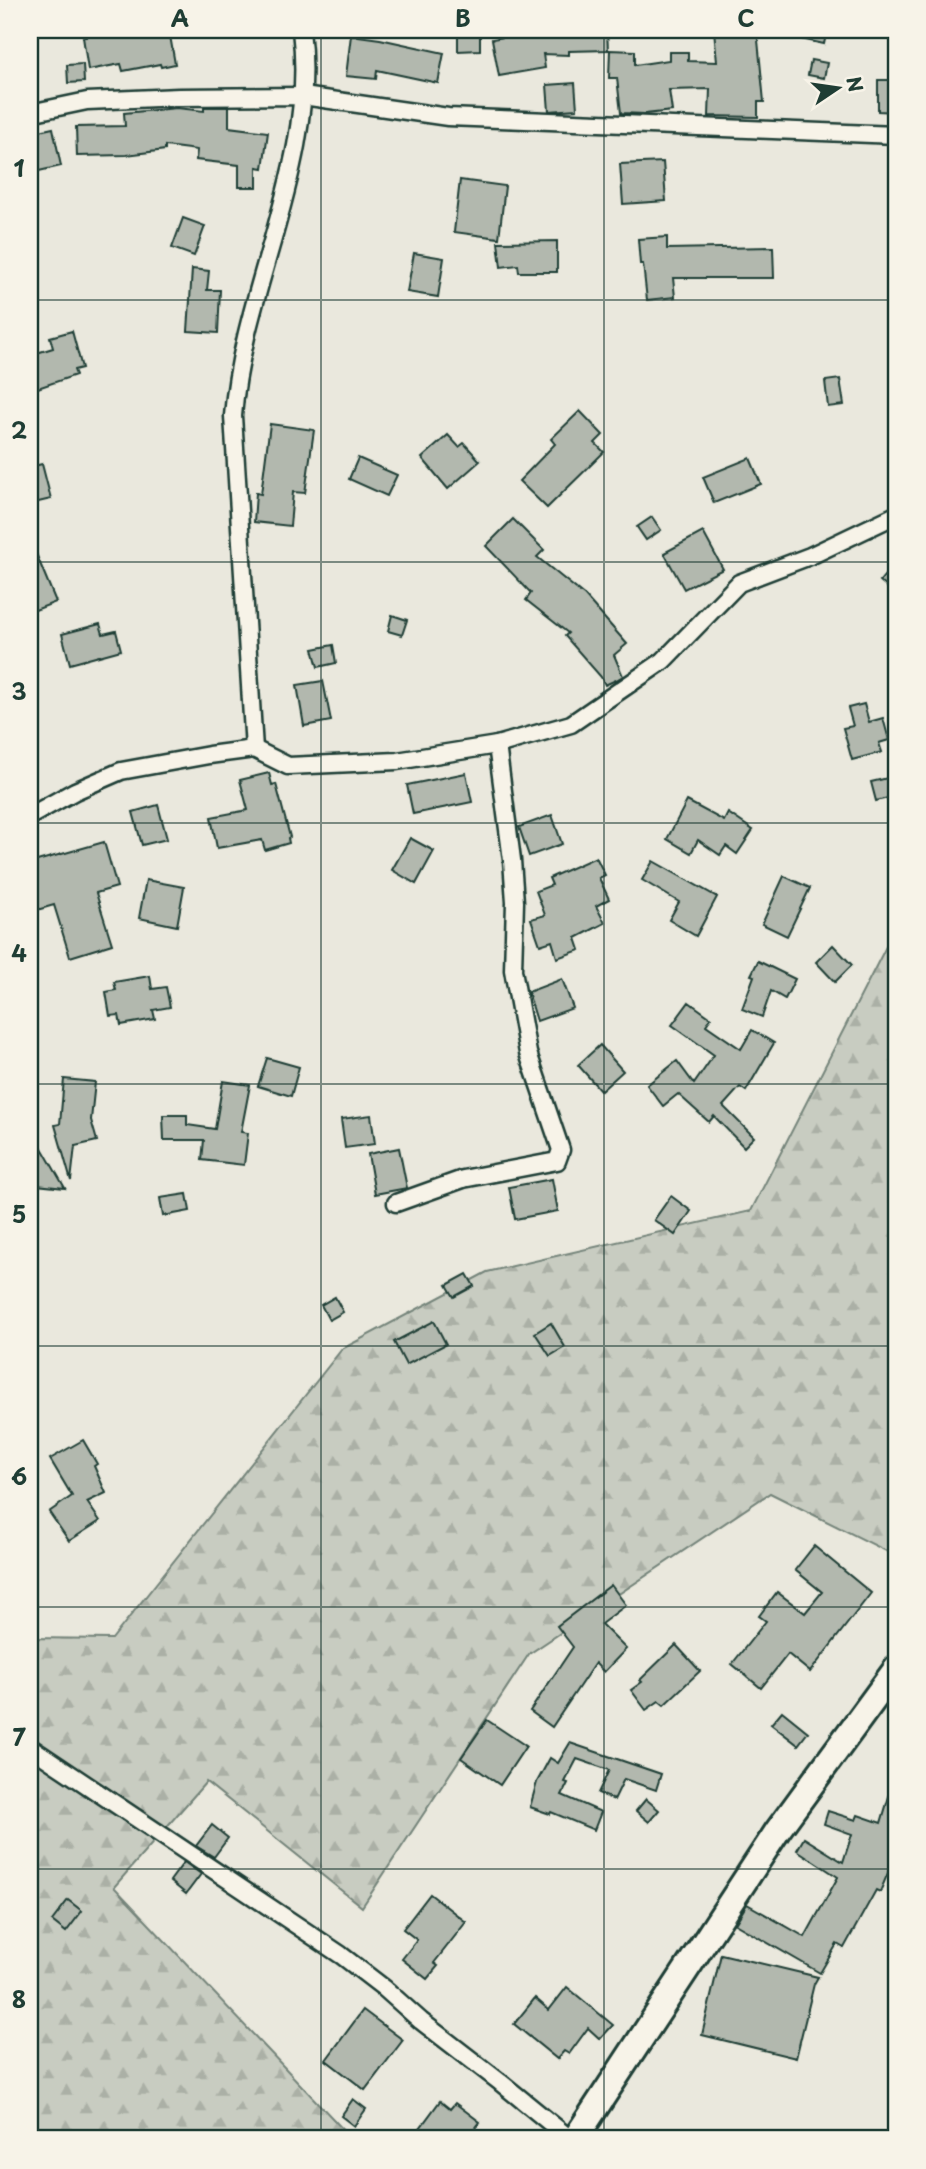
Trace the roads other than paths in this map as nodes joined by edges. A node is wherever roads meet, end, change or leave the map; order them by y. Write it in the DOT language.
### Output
graph roads {
  1 [pos="301,30"];
  2 [pos="303,96"];
  3 [pos="30,113"];
  4 [pos="896,135"];
  5 [pos="896,515"];
  6 [pos="497,745"];
  7 [pos="254,749"];
  8 [pos="30,816"];
  9 [pos="396,1203"];
  10 [pos="896,1669"];
  11 [pos="30,1747"];
  12 [pos="570,2139"];
  13 [pos="575,2139"];
  1 -- 2 [label="street"];
  2 -- 3 [label="street"];
  2 -- 4 [label="street"];
  2 -- 7 [label="street"];
  5 -- 6 [label="street"];
  6 -- 7 [label="street"];
  6 -- 9 [label="street"];
  7 -- 8 [label="street"];
  10 -- 13 [label="main road"];
  11 -- 12 [label="street"];
}
